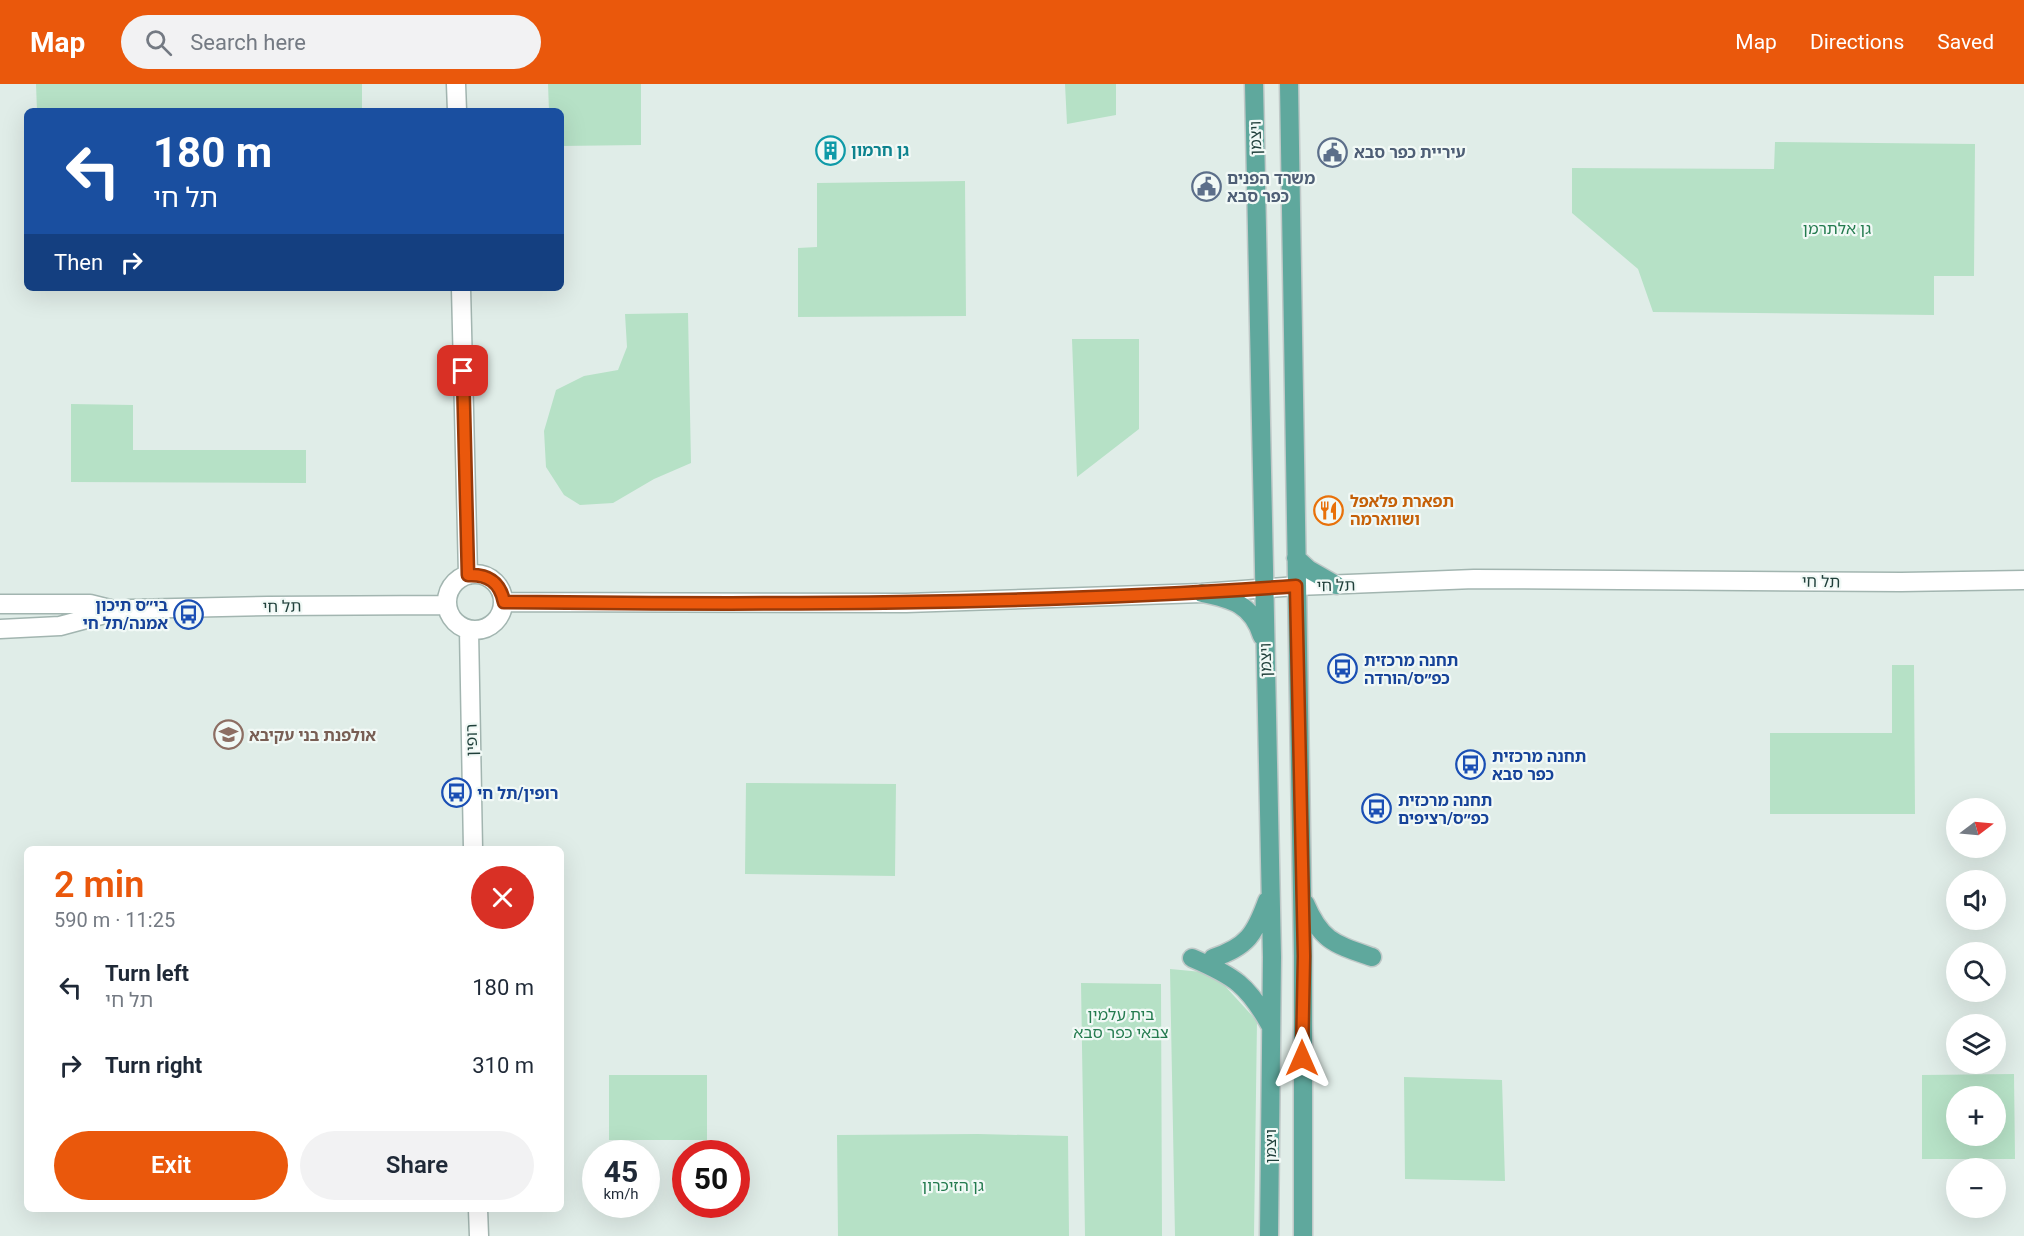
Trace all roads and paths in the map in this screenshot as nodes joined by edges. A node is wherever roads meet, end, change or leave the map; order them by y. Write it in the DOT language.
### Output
graph roads {
  1 [pos="456,84"];
  2 [pos="1254,84"];
  3 [pos="1288,84"];
  4 [pos="457,108"];
  5 [pos="461,291"];
  6 [pos="1296,558"];
  7 [pos="468,575"];
  8 [pos="2024,580"];
  9 [pos="1336,585"];
  10 [pos="1296,586"];
  11 [pos="1263,588"];
  12 [pos="1202,593"];
  13 [pos="504,602"];
  14 [pos="3,603"];
  15 [pos="447,605"];
  16 [pos="116,610"];
  17 [pos="0,629"];
  18 [pos="469,630"];
  19 [pos="1265,645"];
  20 [pos="473,846"];
  21 [pos="1269,893"];
  22 [pos="1301,895"];
  23 [pos="1372,957"];
  24 [pos="1192,958"];
  25 [pos="1213,958"];
  26 [pos="1271,1027"];
  27 [pos="478,1212"];
  28 [pos="479,1236"];
  29 [pos="1269,1236"];
  30 [pos="1303,1236"];
  1 -- 4 [label="street"];
  2 -- 11 [label="main road, ויצמן"];
  3 -- 6 [label="main road, ויצמן"];
  5 -- 7 [label="street"];
  6 -- 9 [label="main road"];
  6 -- 10 [label="main road, ויצמן"];
  7 -- 13 [label="street"];
  7 -- 15 [label="street"];
  8 -- 9 [label="street, תל חי"];
  9 -- 10 [label="street, תל חי"];
  10 -- 11 [label="street, תל חי"];
  10 -- 22 [label="main road, ויצמן"];
  11 -- 12 [label="street, תל חי"];
  11 -- 19 [label="main road, ויצמן"];
  12 -- 13 [label="street, תל חי"];
  12 -- 19 [label="main road"];
  13 -- 18 [label="street"];
  14 -- 16 [label="street, תל חי"];
  15 -- 16 [label="street, תל חי"];
  15 -- 18 [label="street"];
  16 -- 17 [label="street, תל חי"];
  18 -- 20 [label="street, רופין"];
  19 -- 21 [label="main road, ויצמן"];
  21 -- 25 [label="main road"];
  21 -- 26 [label="main road, ויצמן"];
  22 -- 23 [label="main road"];
  22 -- 30 [label="main road, ויצמן"];
  24 -- 26 [label="main road"];
  26 -- 29 [label="main road, ויצמן"];
  27 -- 28 [label="street"];
}
